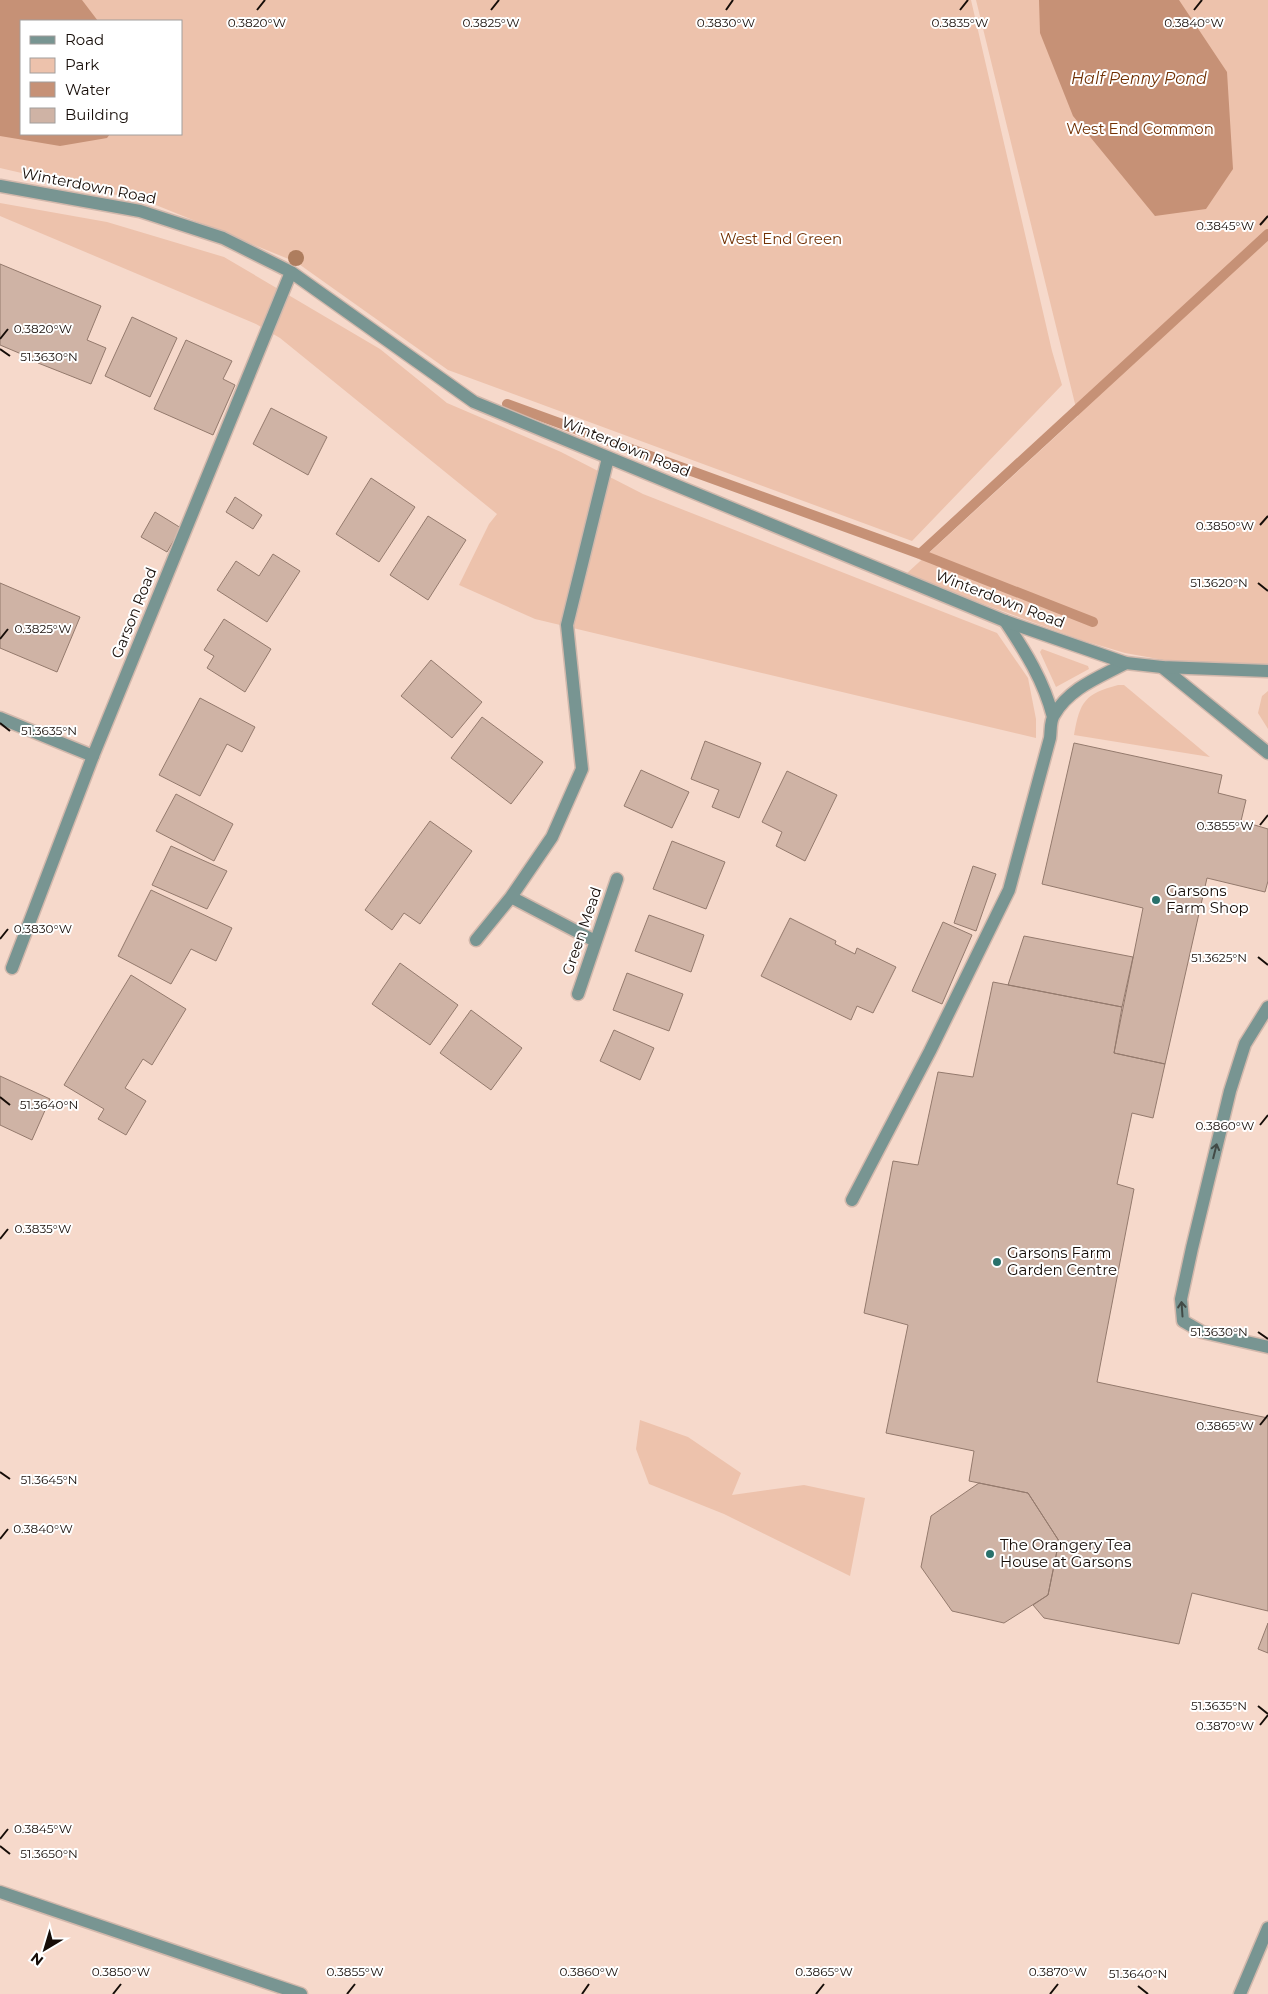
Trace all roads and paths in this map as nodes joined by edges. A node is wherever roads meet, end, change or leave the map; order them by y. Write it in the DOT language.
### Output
graph roads {
  1 [pos="0,186"];
  2 [pos="292,272"];
  3 [pos="608,458"];
  4 [pos="1004,621"];
  5 [pos="1126,663"];
  6 [pos="1162,667"];
  7 [pos="1268,671"];
  8 [pos="1053,717"];
  9 [pos="0,718"];
  10 [pos="1268,753"];
  11 [pos="92,756"];
  12 [pos="617,879"];
  13 [pos="510,897"];
  14 [pos="476,940"];
  15 [pos="595,941"];
  16 [pos="12,968"];
  17 [pos="578,994"];
  18 [pos="1268,1007"];
  19 [pos="852,1200"];
  20 [pos="1268,1347"];
  21 [pos="0,1892"];
  22 [pos="1268,1928"];
  23 [pos="301,1994"];
  24 [pos="1240,1994"];
  1 -- 2 [label="street, Winterdown Road"];
  2 -- 3 [label="street, Winterdown Road"];
  2 -- 11 [label="street, Garson Road"];
  3 -- 4 [label="street, Winterdown Road"];
  3 -- 13 [label="street"];
  4 -- 5 [label="street, Winterdown Road"];
  4 -- 8 [label="street"];
  5 -- 6 [label="street, Winterdown Road"];
  5 -- 8 [label="street"];
  6 -- 7 [label="street, Winterdown Road"];
  6 -- 10 [label="street"];
  8 -- 19 [label="street"];
  9 -- 11 [label="street"];
  11 -- 16 [label="street, Garson Road"];
  12 -- 15 [label="street, Green Mead"];
  13 -- 14 [label="street"];
  13 -- 15 [label="street"];
  15 -- 17 [label="street, Green Mead"];
  20 -- 18 [label="street, one-way"];
  21 -- 23 [label="street"];
  22 -- 24 [label="street"];
}
